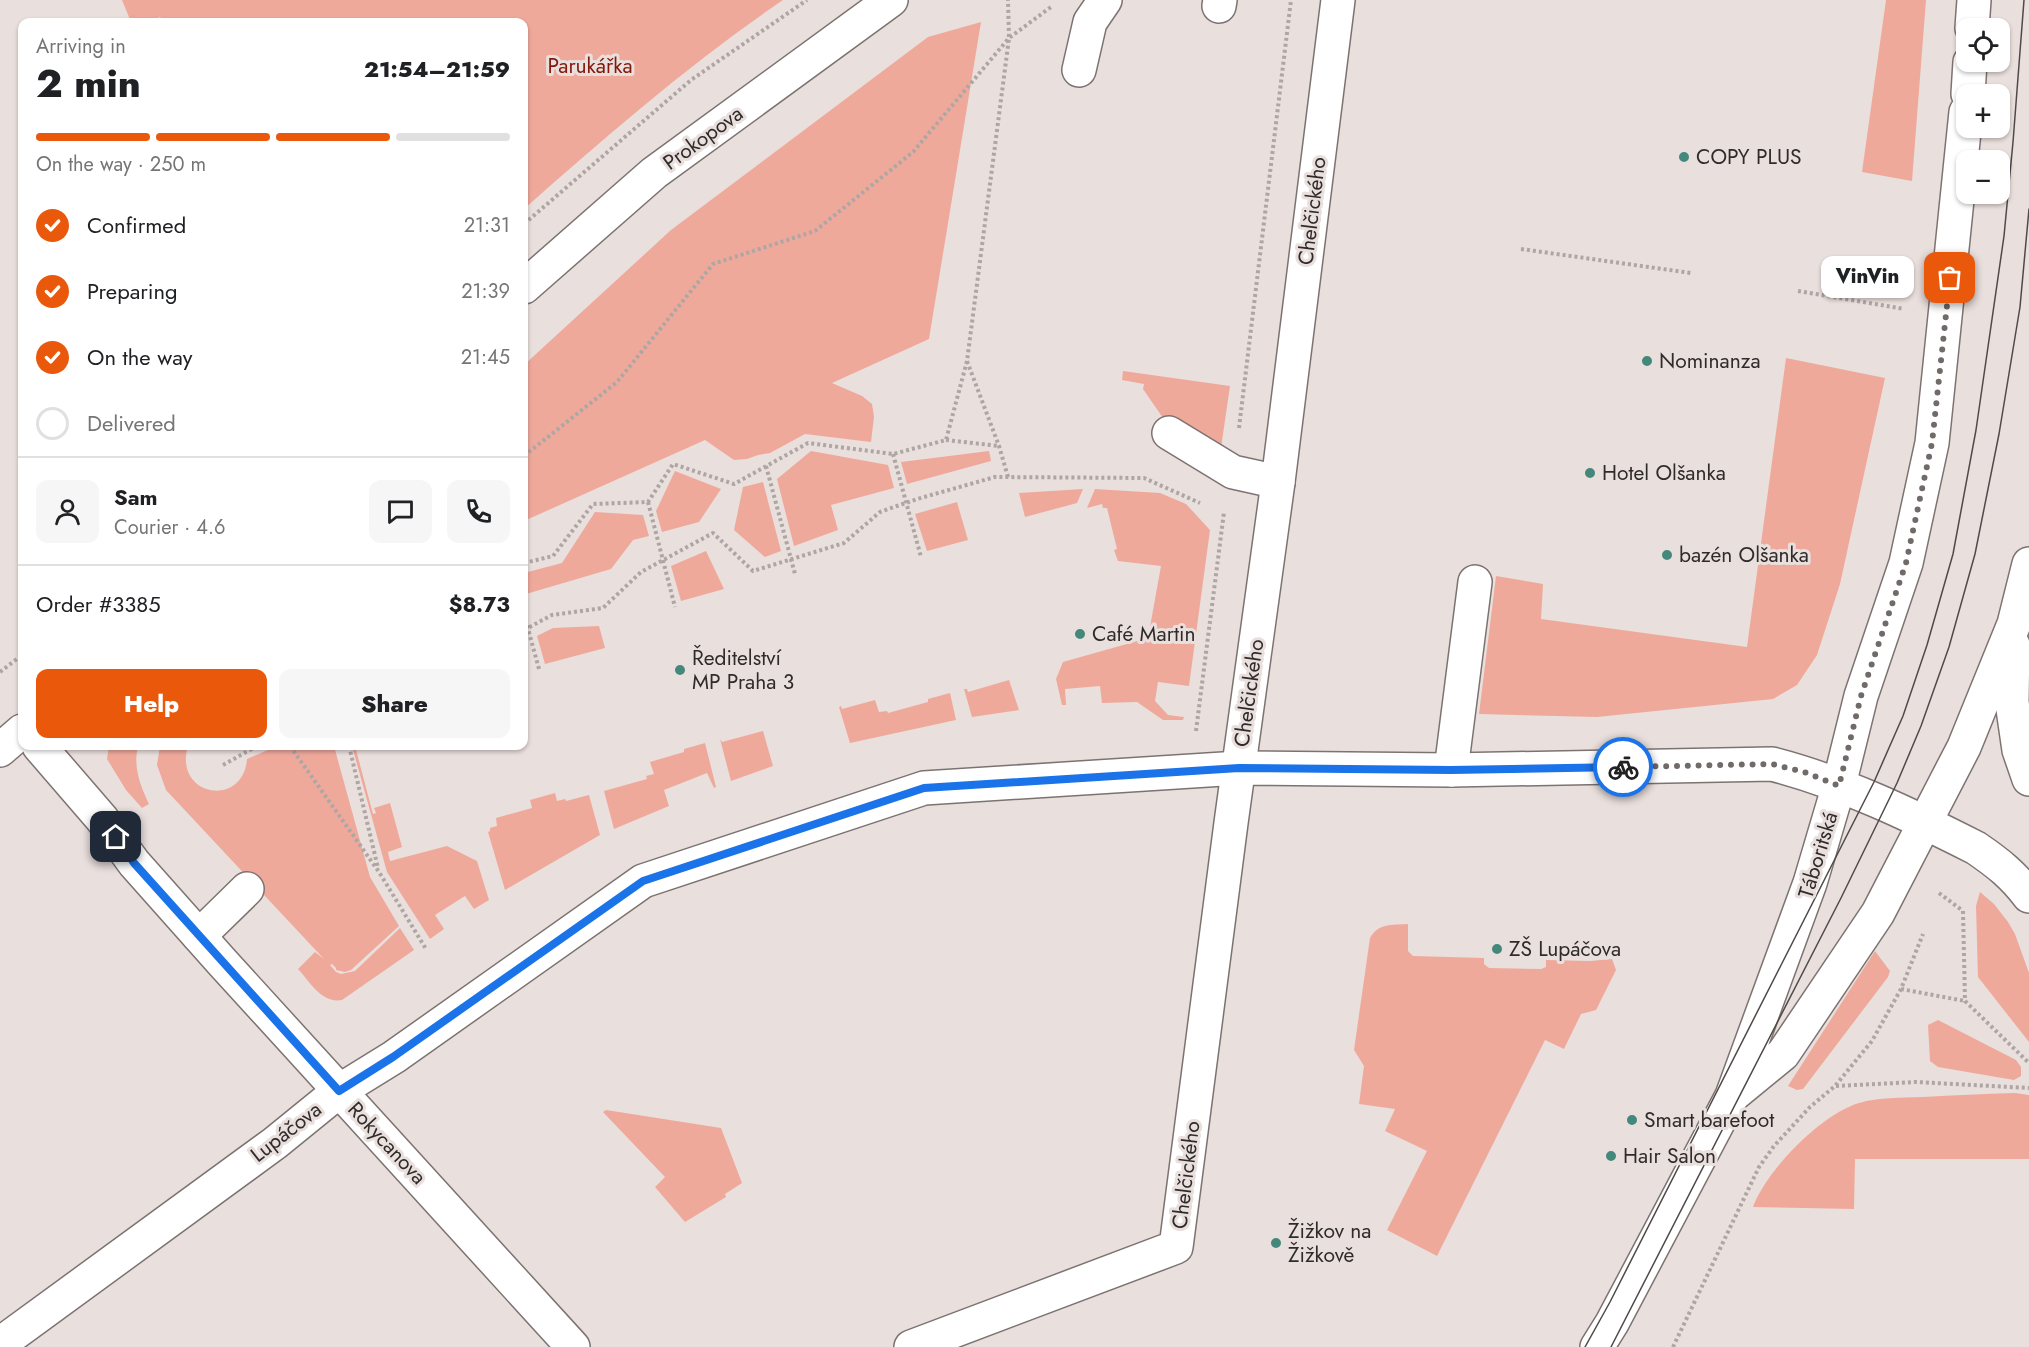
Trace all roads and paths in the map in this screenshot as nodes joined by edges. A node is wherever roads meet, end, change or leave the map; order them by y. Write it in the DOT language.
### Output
graph roads {
  1 [pos="807,0"];
  2 [pos="891,0"];
  3 [pos="1008,0"];
  4 [pos="1105,0"];
  5 [pos="1291,0"];
  6 [pos="1338,0"];
  7 [pos="1974,0"];
  8 [pos="1052,6"];
  9 [pos="1973,18"];
  10 [pos="1009,38"];
  11 [pos="1079,70"];
  12 [pos="1963,138"];
  13 [pos="528,221"];
  14 [pos="1521,249"];
  15 [pos="1691,273"];
  16 [pos="528,283"];
  17 [pos="1798,291"];
  18 [pos="1906,309"];
  19 [pos="967,361"];
  20 [pos="1169,433"];
  21 [pos="946,440"];
  22 [pos="999,446"];
  23 [pos="528,450"];
  24 [pos="892,454"];
  25 [pos="766,466"];
  26 [pos="1233,472"];
  27 [pos="1008,477"];
  28 [pos="1278,482"];
  29 [pos="648,502"];
  30 [pos="1204,504"];
  31 [pos="1214,509"];
  32 [pos="1224,513"];
  33 [pos="1273,523"];
  34 [pos="921,557"];
  35 [pos="528,562"];
  36 [pos="2029,564"];
  37 [pos="795,574"];
  38 [pos="1475,582"];
  39 [pos="675,607"];
  40 [pos="2014,624"];
  41 [pos="528,628"];
  42 [pos="528,629"];
  43 [pos="18,658"];
  44 [pos="0,665"];
  45 [pos="9,666"];
  46 [pos="539,669"];
  47 [pos="0,672"];
  48 [pos="18,734"];
  49 [pos="1194,738"];
  50 [pos="0,750"];
  51 [pos="42,750"];
  52 [pos="250,750"];
  53 [pos="293,750"];
  54 [pos="350,750"];
  55 [pos="223,765"];
  56 [pos="1239,768"];
  57 [pos="1451,770"];
  58 [pos="2029,779"];
  59 [pos="1839,786"];
  60 [pos="1924,824"];
  61 [pos="379,872"];
  62 [pos="247,889"];
  63 [pos="1939,893"];
  64 [pos="2029,896"];
  65 [pos="1923,934"];
  66 [pos="199,936"];
  67 [pos="426,949"];
  68 [pos="1901,989"];
  69 [pos="1965,1001"];
  70 [pos="2029,1063"];
  71 [pos="1835,1086"];
  72 [pos="2029,1088"];
  73 [pos="339,1091"];
  74 [pos="1732,1096"];
  75 [pos="1607,1339"];
  76 [pos="0,1344"];
  77 [pos="573,1347"];
  78 [pos="910,1347"];
  79 [pos="1673,1347"];
  1 -- 13 [label="path"];
  2 -- 16 [label="street, Prokopova"];
  3 -- 10 [label="path"];
  4 -- 11 [label="street"];
  5 -- 26 [label="path"];
  6 -- 28 [label="street, Chelčického"];
  7 -- 9 [label="street"];
  8 -- 10 [label="path"];
  10 -- 19 [label="path"];
  10 -- 23 [label="path"];
  12 -- 59 [label="street, Táboritská"];
  14 -- 15 [label="path"];
  17 -- 18 [label="path"];
  19 -- 21 [label="path"];
  19 -- 22 [label="path"];
  20 -- 26 [label="street"];
  21 -- 22 [label="path"];
  21 -- 24 [label="path"];
  22 -- 27 [label="path"];
  24 -- 25 [label="path"];
  24 -- 34 [label="path, bridge"];
  25 -- 29 [label="path"];
  25 -- 37 [label="path, bridge"];
  26 -- 28 [label="street"];
  26 -- 32 [label="path"];
  27 -- 30 [label="path"];
  27 -- 41 [label="path"];
  28 -- 33 [label="street, Chelčického"];
  29 -- 35 [label="path"];
  29 -- 39 [label="path, bridge"];
  31 -- 32 [label="path"];
  32 -- 33 [label="path"];
  32 -- 49 [label="path"];
  33 -- 56 [label="street, Chelčického"];
  36 -- 40 [label="street, Táboritská"];
  38 -- 57 [label="street"];
  40 -- 58 [label="street"];
  40 -- 60 [label="street, Táboritská"];
  42 -- 46 [label="path, bridge"];
  43 -- 45 [label="path"];
  44 -- 45 [label="path"];
  45 -- 47 [label="path"];
  48 -- 50 [label="street"];
  51 -- 66 [label="street, Rokycanova"];
  52 -- 55 [label="path"];
  53 -- 61 [label="path"];
  54 -- 61 [label="path"];
  56 -- 57 [label="street, Lupáčova"];
  56 -- 73 [label="street, Lupáčova"];
  56 -- 78 [label="street, Chelčického"];
  57 -- 59 [label="street, Lupáčova"];
  59 -- 60 [label="street, Lupáčova"];
  59 -- 74 [label="street, Táboritská"];
  60 -- 64 [label="street, Lupáčova"];
  60 -- 74 [label="street, Táboritská"];
  61 -- 67 [label="path"];
  62 -- 66 [label="street"];
  63 -- 69 [label="path"];
  65 -- 68 [label="path"];
  66 -- 73 [label="street, Rokycanova"];
  68 -- 69 [label="path"];
  68 -- 71 [label="path"];
  69 -- 70 [label="path"];
  71 -- 72 [label="path"];
  71 -- 79 [label="path"];
  73 -- 76 [label="street, Lupáčova"];
  73 -- 77 [label="street, Rokycanova"];
  74 -- 75 [label="street, Táboritská"];
}
